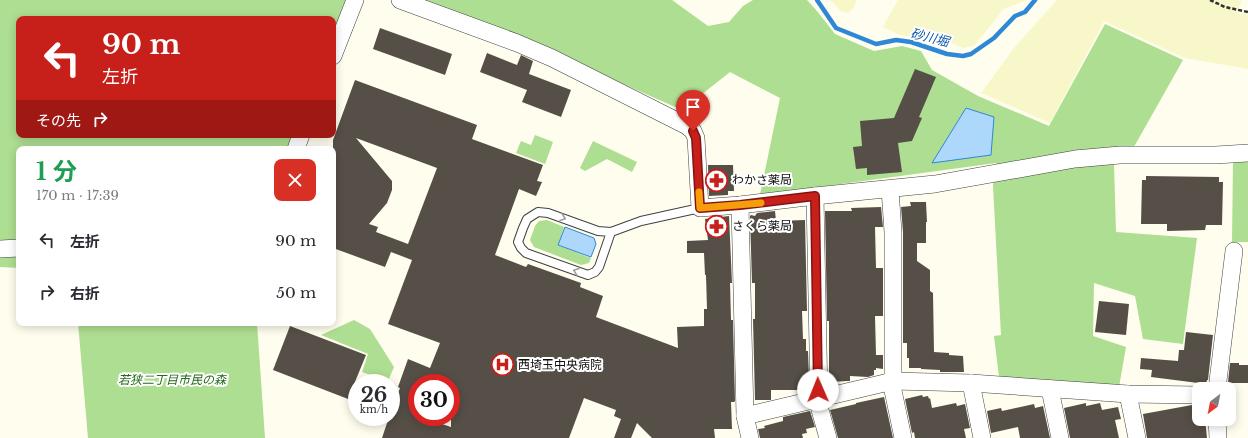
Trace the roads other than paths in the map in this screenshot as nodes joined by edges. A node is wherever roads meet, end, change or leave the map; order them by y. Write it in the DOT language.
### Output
graph roads {
  1 [pos="355,0"];
  2 [pos="400,0"];
  3 [pos="336,48"];
  4 [pos="1248,153"];
  5 [pos="890,189"];
  6 [pos="815,196"];
  7 [pos="740,205"];
  8 [pos="700,208"];
  9 [pos="611,232"];
  10 [pos="16,248"];
  11 [pos="0,249"];
  12 [pos="1234,251"];
  13 [pos="892,381"];
  14 [pos="1218,382"];
  15 [pos="971,383"];
  16 [pos="1050,389"];
  17 [pos="1128,394"];
  18 [pos="1192,395"];
  19 [pos="818,398"];
  20 [pos="746,416"];
  21 [pos="1217,426"];
  22 [pos="750,438"];
  23 [pos="828,438"];
  24 [pos="903,438"];
  25 [pos="982,438"];
  26 [pos="1060,438"];
  27 [pos="1137,438"];
  28 [pos="1218,438"];
  1 -- 3 [label="street"];
  2 -- 8 [label="street"];
  4 -- 5 [label="street"];
  5 -- 6 [label="street"];
  5 -- 13 [label="street"];
  6 -- 7 [label="street"];
  6 -- 19 [label="street"];
  7 -- 8 [label="street"];
  7 -- 20 [label="street"];
  8 -- 9 [label="lane"];
  9 -- 9 [label="lane, one-way"];
  10 -- 11 [label="street"];
  12 -- 14 [label="street"];
  13 -- 15 [label="street"];
  13 -- 19 [label="street"];
  13 -- 24 [label="street"];
  15 -- 16 [label="street"];
  15 -- 25 [label="street"];
  16 -- 17 [label="street"];
  16 -- 26 [label="street"];
  17 -- 18 [label="street"];
  17 -- 27 [label="street"];
  19 -- 20 [label="street"];
  19 -- 23 [label="street"];
  20 -- 22 [label="street"];
  21 -- 28 [label="street"];
}
